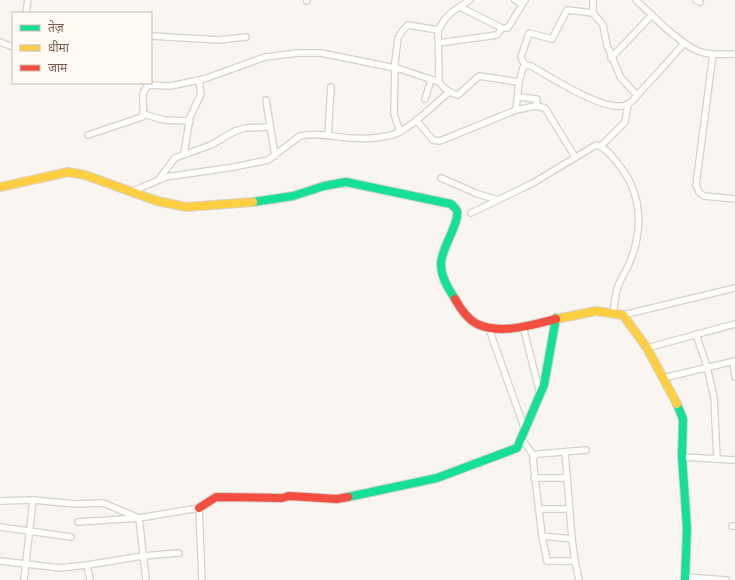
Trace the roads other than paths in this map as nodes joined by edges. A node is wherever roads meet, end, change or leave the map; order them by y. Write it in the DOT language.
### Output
graph roads {
  1 [pos="28,0"];
  2 [pos="470,0"];
  3 [pos="515,0"];
  4 [pos="594,0"];
  5 [pos="636,0"];
  6 [pos="523,2"];
  7 [pos="460,7"];
  8 [pos="26,12"];
  9 [pos="593,13"];
  10 [pos="652,15"];
  11 [pos="502,28"];
  12 [pos="438,30"];
  13 [pos="152,36"];
  14 [pos="246,37"];
  15 [pos="0,42"];
  16 [pos="439,43"];
  17 [pos="684,43"];
  18 [pos="12,47"];
  19 [pos="714,54"];
  20 [pos="735,54"];
  21 [pos="611,58"];
  22 [pos="524,66"];
  23 [pos="395,68"];
  24 [pos="199,80"];
  25 [pos="431,80"];
  26 [pos="438,82"];
  27 [pos="519,82"];
  28 [pos="331,87"];
  29 [pos="449,92"];
  30 [pos="637,95"];
  31 [pos="518,97"];
  32 [pos="426,98"];
  33 [pos="266,100"];
  34 [pos="628,105"];
  35 [pos="536,106"];
  36 [pos="516,110"];
  37 [pos="143,114"];
  38 [pos="416,120"];
  39 [pos="190,121"];
  40 [pos="270,127"];
  41 [pos="400,132"];
  42 [pos="88,135"];
  43 [pos="328,135"];
  44 [pos="601,146"];
  45 [pos="184,154"];
  46 [pos="275,156"];
  47 [pos="575,156"];
  48 [pos="441,178"];
  49 [pos="159,180"];
  50 [pos="0,187"];
  51 [pos="132,191"];
  52 [pos="735,199"];
  53 [pos="498,200"];
  54 [pos="471,213"];
  55 [pos="735,288"];
  56 [pos="613,313"];
  57 [pos="623,315"];
  58 [pos="556,318"];
  59 [pos="735,324"];
  60 [pos="523,326"];
  61 [pos="489,329"];
  62 [pos="696,334"];
  63 [pos="648,348"];
  64 [pos="734,361"];
  65 [pos="707,368"];
  66 [pos="735,377"];
  67 [pos="663,378"];
  68 [pos="540,395"];
  69 [pos="523,434"];
  70 [pos="586,450"];
  71 [pos="565,452"];
  72 [pos="534,456"];
  73 [pos="682,457"];
  74 [pos="717,459"];
  75 [pos="735,460"];
  76 [pos="534,478"];
  77 [pos="566,478"];
  78 [pos="33,500"];
  79 [pos="0,501"];
  80 [pos="199,508"];
  81 [pos="538,509"];
  82 [pos="570,509"];
  83 [pos="139,518"];
  84 [pos="78,522"];
  85 [pos="0,527"];
  86 [pos="30,531"];
  87 [pos="542,536"];
  88 [pos="71,537"];
  89 [pos="572,538"];
  90 [pos="179,553"];
  91 [pos="143,556"];
  92 [pos="0,561"];
  93 [pos="575,561"];
  94 [pos="26,564"];
  95 [pos="87,566"];
  96 [pos="685,578"];
  97 [pos="24,580"];
  98 [pos="90,580"];
  99 [pos="146,580"];
  100 [pos="202,580"];
  101 [pos="579,580"];
  102 [pos="726,580"];
  1 -- 8 [label="street"];
  2 -- 7 [label="street"];
  3 -- 6 [label="street"];
  4 -- 9 [label="street"];
  5 -- 10 [label="street"];
  6 -- 11 [label="street"];
  7 -- 11 [label="street"];
  7 -- 12 [label="street"];
  9 -- 21 [label="street"];
  9 -- 22 [label="street"];
  10 -- 17 [label="street"];
  10 -- 21 [label="street"];
  11 -- 16 [label="street"];
  12 -- 16 [label="street"];
  12 -- 23 [label="street"];
  13 -- 14 [label="street"];
  15 -- 18 [label="street"];
  16 -- 26 [label="street"];
  17 -- 19 [label="street"];
  17 -- 30 [label="street"];
  19 -- 20 [label="street"];
  19 -- 52 [label="street"];
  21 -- 30 [label="street"];
  22 -- 27 [label="street"];
  22 -- 34 [label="street"];
  23 -- 24 [label="street"];
  23 -- 25 [label="street"];
  23 -- 41 [label="street"];
  24 -- 37 [label="street"];
  24 -- 39 [label="street"];
  25 -- 26 [label="street"];
  25 -- 32 [label="street"];
  26 -- 29 [label="street"];
  27 -- 29 [label="street"];
  27 -- 31 [label="street"];
  28 -- 43 [label="street"];
  29 -- 38 [label="street"];
  30 -- 34 [label="street"];
  31 -- 35 [label="street"];
  31 -- 36 [label="street"];
  33 -- 40 [label="street"];
  34 -- 44 [label="street"];
  35 -- 36 [label="street"];
  35 -- 47 [label="street"];
  36 -- 38 [label="street"];
  37 -- 39 [label="street"];
  37 -- 42 [label="street"];
  38 -- 41 [label="street"];
  39 -- 45 [label="street"];
  40 -- 45 [label="street"];
  40 -- 46 [label="street"];
  41 -- 43 [label="street"];
  43 -- 46 [label="street"];
  44 -- 47 [label="street"];
  44 -- 56 [label="street"];
  45 -- 49 [label="street"];
  46 -- 49 [label="street"];
  47 -- 53 [label="street"];
  48 -- 53 [label="street"];
  49 -- 51 [label="street"];
  50 -- 51 [label="street"];
  51 -- 61 [label="street"];
  53 -- 54 [label="street"];
  55 -- 57 [label="street"];
  56 -- 57 [label="street"];
  56 -- 58 [label="street"];
  57 -- 63 [label="street"];
  58 -- 60 [label="street"];
  58 -- 68 [label="street"];
  59 -- 62 [label="street"];
  60 -- 61 [label="street"];
  60 -- 68 [label="street"];
  61 -- 69 [label="street"];
  62 -- 63 [label="street"];
  62 -- 65 [label="street"];
  63 -- 67 [label="street"];
  64 -- 65 [label="street"];
  64 -- 66 [label="street"];
  65 -- 67 [label="street"];
  65 -- 74 [label="street"];
  67 -- 73 [label="street"];
  68 -- 69 [label="street"];
  69 -- 72 [label="street"];
  69 -- 80 [label="street"];
  70 -- 71 [label="street"];
  71 -- 72 [label="street"];
  71 -- 77 [label="street"];
  72 -- 76 [label="street"];
  73 -- 74 [label="street"];
  73 -- 96 [label="street"];
  74 -- 75 [label="street"];
  76 -- 77 [label="street"];
  76 -- 81 [label="street"];
  77 -- 82 [label="street"];
  78 -- 79 [label="street"];
  78 -- 83 [label="street"];
  78 -- 86 [label="street"];
  80 -- 83 [label="street"];
  80 -- 100 [label="street"];
  81 -- 82 [label="street"];
  81 -- 87 [label="street"];
  82 -- 89 [label="street"];
  83 -- 84 [label="street"];
  83 -- 91 [label="street"];
  85 -- 86 [label="street"];
  86 -- 88 [label="street"];
  86 -- 94 [label="street"];
  87 -- 89 [label="street"];
  87 -- 93 [label="street"];
  89 -- 93 [label="street"];
  90 -- 91 [label="street"];
  91 -- 95 [label="street"];
  91 -- 99 [label="street"];
  92 -- 94 [label="street"];
  93 -- 101 [label="street"];
  94 -- 95 [label="street"];
  94 -- 97 [label="street"];
  95 -- 98 [label="street"];
  96 -- 102 [label="street"];
}
